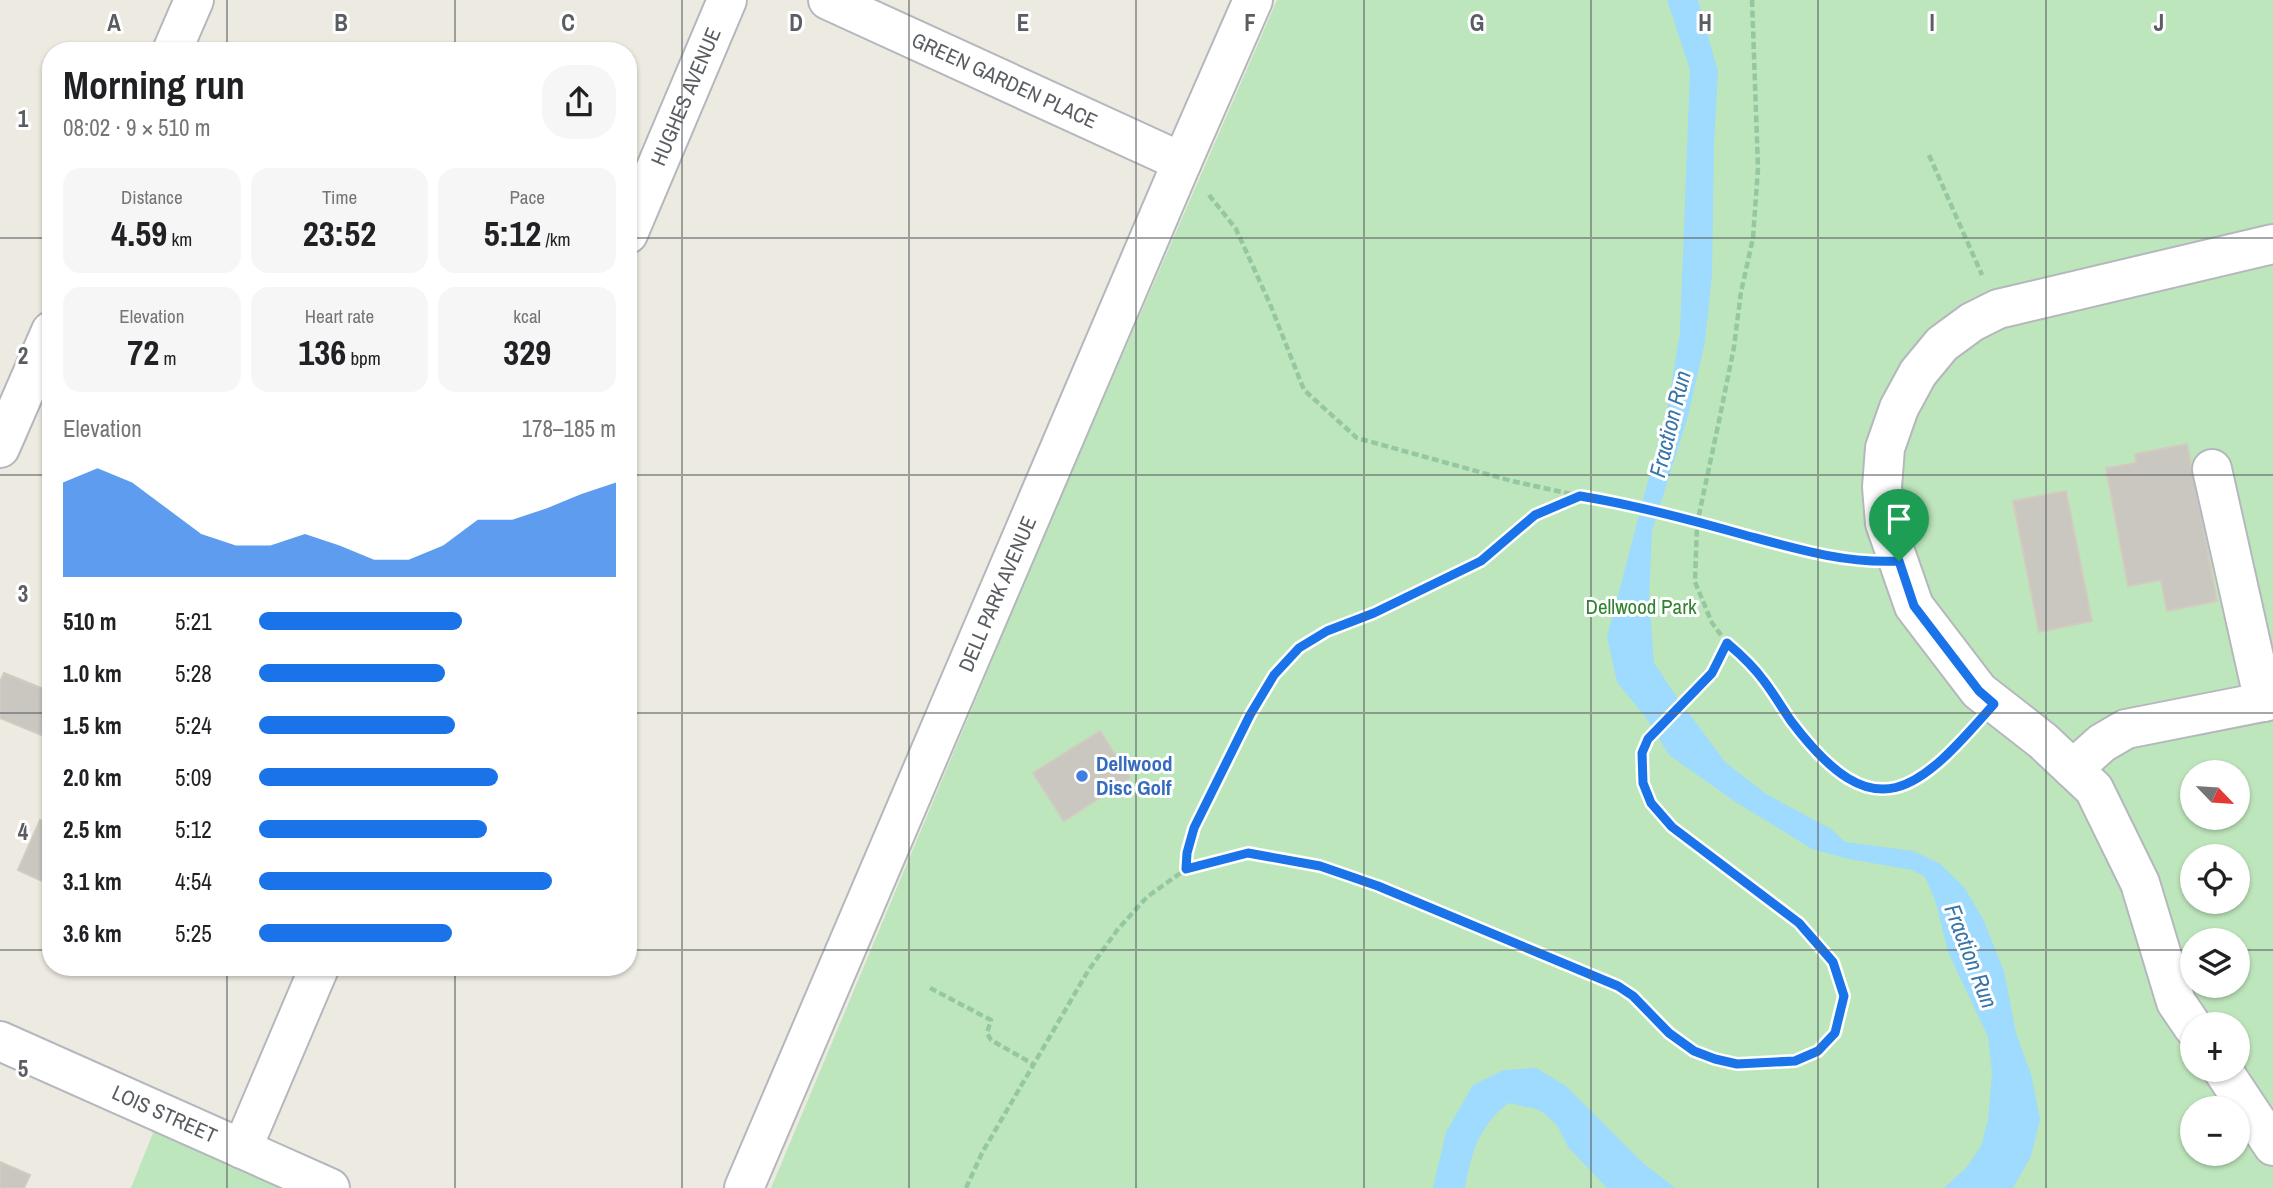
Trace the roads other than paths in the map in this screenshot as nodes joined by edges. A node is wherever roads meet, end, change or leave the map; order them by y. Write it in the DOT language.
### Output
graph roads {
  1 [pos="194,0"];
  2 [pos="727,0"];
  3 [pos="828,0"];
  4 [pos="1253,0"];
  5 [pos="177,42"];
  6 [pos="1182,162"];
  7 [pos="637,213"];
  8 [pos="2273,244"];
  9 [pos="42,352"];
  10 [pos="0,448"];
  11 [pos="2212,469"];
  12 [pos="2269,701"];
  13 [pos="2073,769"];
  14 [pos="316,976"];
  15 [pos="2183,1012"];
  16 [pos="0,1041"];
  17 [pos="2230,1082"];
  18 [pos="2273,1146"];
  19 [pos="243,1149"];
  20 [pos="330,1188"];
  21 [pos="744,1188"];
  1 -- 5 [label="street"];
  2 -- 7 [label="street, HUGHES AVENUE"];
  3 -- 6 [label="street, GREEN GARDEN PLACE"];
  4 -- 6 [label="street, DELL PARK AVENUE"];
  6 -- 21 [label="street, DELL PARK AVENUE"];
  8 -- 13 [label="street"];
  9 -- 10 [label="street"];
  11 -- 12 [label="street"];
  12 -- 13 [label="street"];
  13 -- 15 [label="street"];
  14 -- 19 [label="street"];
  16 -- 19 [label="street, LOIS STREET"];
  17 -- 18 [label="street"];
  19 -- 20 [label="street, LOIS STREET"];
}
